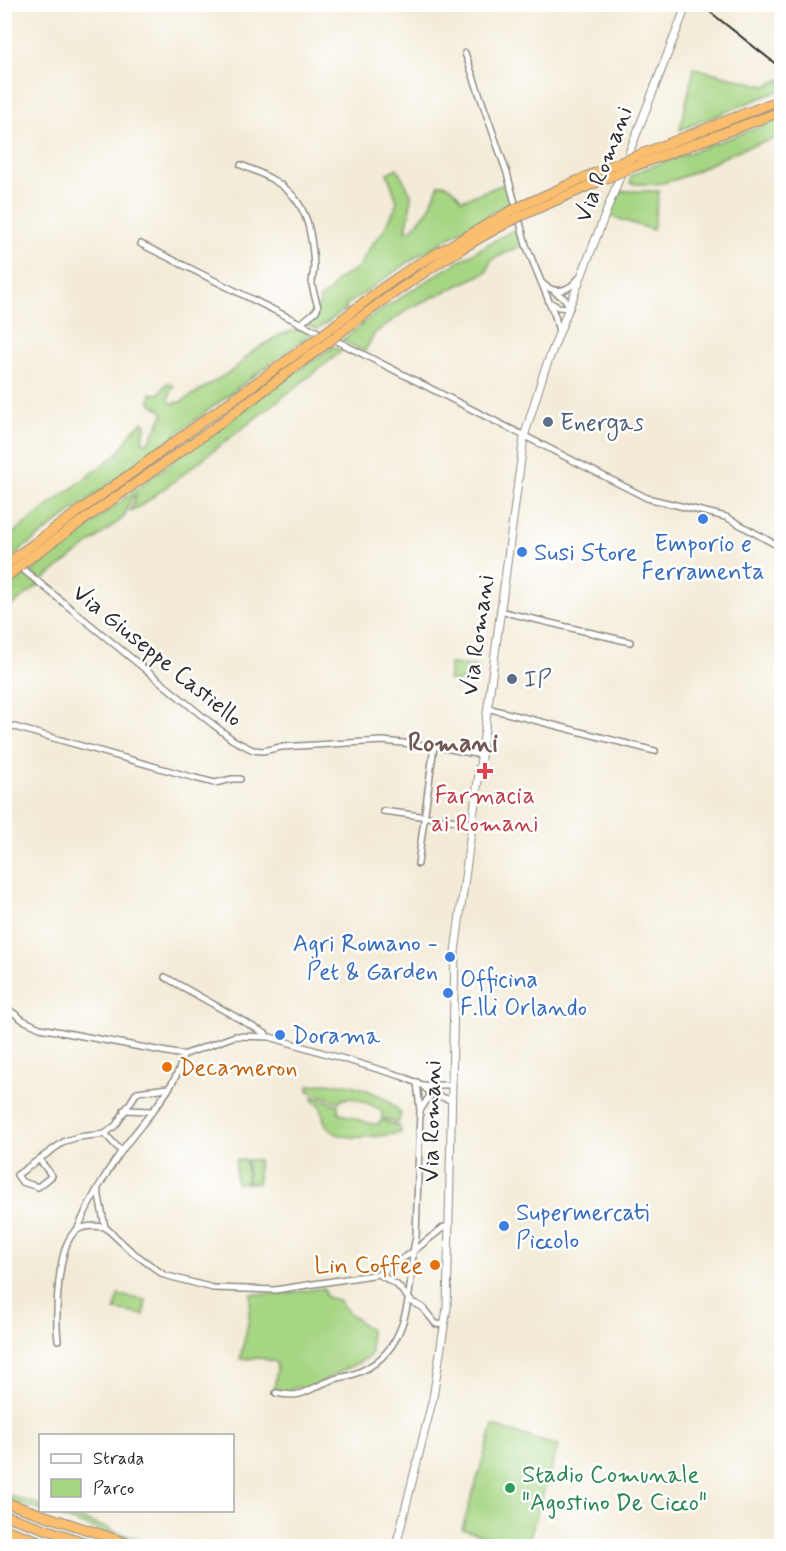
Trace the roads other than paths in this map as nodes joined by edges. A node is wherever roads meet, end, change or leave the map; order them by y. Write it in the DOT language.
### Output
graph roads {
  1 [pos="687,4"];
  2 [pos="465,53"];
  3 [pos="782,99"];
  4 [pos="782,111"];
  5 [pos="241,165"];
  6 [pos="608,172"];
  7 [pos="141,244"];
  8 [pos="583,272"];
  9 [pos="539,279"];
  10 [pos="552,291"];
  11 [pos="548,302"];
  12 [pos="570,308"];
  13 [pos="300,324"];
  14 [pos="559,333"];
  15 [pos="524,437"];
  16 [pos="782,548"];
  17 [pos="4,554"];
  18 [pos="9,567"];
  19 [pos="4,579"];
  20 [pos="500,611"];
  21 [pos="630,642"];
  22 [pos="487,708"];
  23 [pos="4,724"];
  24 [pos="434,746"];
  25 [pos="656,751"];
  26 [pos="481,755"];
  27 [pos="240,779"];
  28 [pos="383,811"];
  29 [pos="425,816"];
  30 [pos="472,824"];
  31 [pos="418,864"];
  32 [pos="165,977"];
  33 [pos="4,1006"];
  34 [pos="270,1037"];
  35 [pos="183,1055"];
  36 [pos="419,1083"];
  37 [pos="451,1085"];
  38 [pos="168,1088"];
  39 [pos="431,1094"];
  40 [pos="451,1100"];
  41 [pos="124,1110"];
  42 [pos="153,1111"];
  43 [pos="420,1111"];
  44 [pos="105,1134"];
  45 [pos="122,1151"];
  46 [pos="39,1159"];
  47 [pos="98,1191"];
  48 [pos="105,1227"];
  49 [pos="448,1227"];
  50 [pos="77,1230"];
  51 [pos="411,1253"];
  52 [pos="379,1274"];
  53 [pos="408,1298"];
  54 [pos="445,1325"];
  55 [pos="58,1340"];
  56 [pos="276,1393"];
  57 [pos="4,1502"];
  58 [pos="4,1515"];
  59 [pos="4,1529"];
  60 [pos="54,1546"];
  61 [pos="95,1546"];
  62 [pos="136,1546"];
  63 [pos="396,1546"];
  1 -- 8 [label="street, Via Romani"];
  2 -- 9 [label="street"];
  3 -- 6 [label="highway, bridge"];
  4 -- 6 [label="highway, bridge"];
  5 -- 13 [label="street"];
  6 -- 18 [label="highway, bridge"];
  7 -- 13 [label="street"];
  8 -- 10 [label="street"];
  8 -- 12 [label="street, Via Romani"];
  9 -- 10 [label="street"];
  9 -- 11 [label="street"];
  10 -- 12 [label="street"];
  11 -- 12 [label="street"];
  11 -- 14 [label="street"];
  12 -- 14 [label="street, Via Romani"];
  13 -- 15 [label="street"];
  14 -- 15 [label="street, Via Romani"];
  15 -- 16 [label="street"];
  15 -- 20 [label="street, Via Romani"];
  17 -- 24 [label="street, Via Giuseppe Castiello"];
  18 -- 19 [label="highway"];
  20 -- 21 [label="street"];
  20 -- 22 [label="street, Via Romani"];
  22 -- 25 [label="street"];
  22 -- 26 [label="street, Via Romani"];
  23 -- 27 [label="street"];
  24 -- 26 [label="street, Via Giuseppe Castiello"];
  24 -- 29 [label="street"];
  26 -- 30 [label="street, Via Romani"];
  28 -- 29 [label="street"];
  29 -- 30 [label="street"];
  29 -- 31 [label="street"];
  30 -- 37 [label="street, Via Romani"];
  32 -- 34 [label="street"];
  33 -- 35 [label="street"];
  34 -- 35 [label="street"];
  34 -- 36 [label="street"];
  35 -- 38 [label="street"];
  36 -- 37 [label="street"];
  36 -- 39 [label="street"];
  36 -- 43 [label="street"];
  37 -- 40 [label="street, Via Romani"];
  38 -- 41 [label="street"];
  38 -- 42 [label="street"];
  39 -- 40 [label="street"];
  39 -- 43 [label="street"];
  40 -- 49 [label="street, Via Romani"];
  41 -- 42 [label="street"];
  41 -- 44 [label="street"];
  42 -- 45 [label="street"];
  43 -- 51 [label="street"];
  44 -- 45 [label="street"];
  44 -- 46 [label="street"];
  45 -- 47 [label="street"];
  46 -- 46 [label="street"];
  47 -- 48 [label="street"];
  47 -- 50 [label="street"];
  48 -- 50 [label="street"];
  48 -- 52 [label="street"];
  49 -- 51 [label="street"];
  49 -- 54 [label="street, Via Romani"];
  50 -- 55 [label="street"];
  51 -- 52 [label="street"];
  51 -- 53 [label="street"];
  52 -- 53 [label="street"];
  53 -- 54 [label="street"];
  53 -- 56 [label="street"];
  54 -- 63 [label="street, Via Romani"];
  57 -- 62 [label="highway"];
  58 -- 61 [label="highway"];
  59 -- 60 [label="highway"];
}
